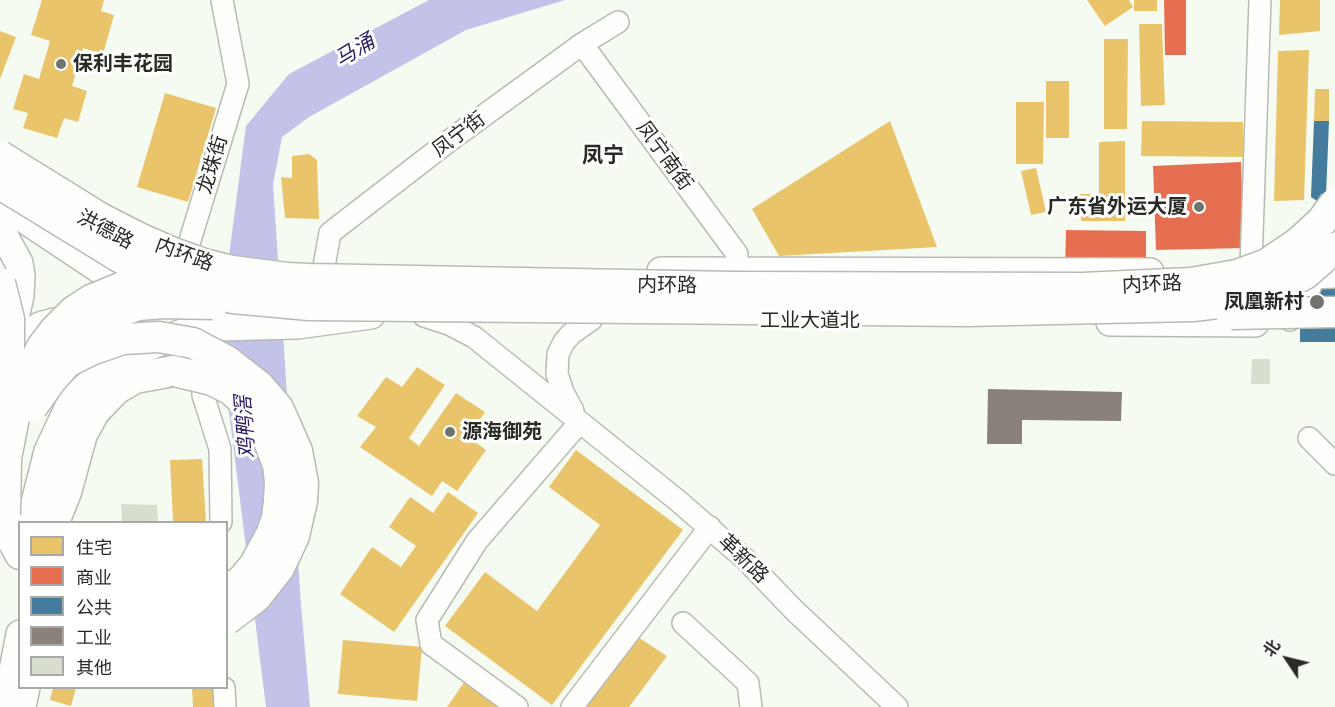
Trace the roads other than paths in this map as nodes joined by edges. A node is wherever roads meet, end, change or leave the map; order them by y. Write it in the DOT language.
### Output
graph roads {
  1 [pos="222,0"];
  2 [pos="1260,0"];
  3 [pos="618,22"];
  4 [pos="582,44"];
  5 [pos="0,141"];
  6 [pos="0,157"];
  7 [pos="0,167"];
  8 [pos="51,174"];
  9 [pos="0,184"];
  10 [pos="0,203"];
  11 [pos="1335,203"];
  12 [pos="1335,217"];
  13 [pos="0,223"];
  14 [pos="0,228"];
  15 [pos="188,247"];
  16 [pos="1335,248"];
  17 [pos="77,255"];
  18 [pos="1262,264"];
  19 [pos="324,266"];
  20 [pos="1327,278"];
  21 [pos="0,284"];
  22 [pos="1082,288"];
  23 [pos="217,290"];
  24 [pos="287,294"];
  25 [pos="740,294"];
  26 [pos="818,294"];
  27 [pos="1138,298"];
  28 [pos="592,309"];
  29 [pos="967,310"];
  30 [pos="1335,312"];
  31 [pos="424,316"];
  32 [pos="1058,322"];
  33 [pos="1287,323"];
  34 [pos="1335,323"];
  35 [pos="2,371"];
  36 [pos="79,393"];
  37 [pos="580,422"];
  38 [pos="0,437"];
  39 [pos="1309,438"];
  40 [pos="1335,464"];
  41 [pos="0,480"];
  42 [pos="66,492"];
  43 [pos="15,513"];
  44 [pos="54,521"];
  45 [pos="61,521"];
  46 [pos="221,521"];
  47 [pos="710,527"];
  48 [pos="18,550"];
  49 [pos="228,590"];
  50 [pos="228,619"];
  51 [pos="683,623"];
  52 [pos="224,689"];
  53 [pos="225,707"];
  54 [pos="517,707"];
  55 [pos="572,707"];
  56 [pos="751,707"];
  57 [pos="897,707"];
  1 -- 15 [label="street, 龙珠街"];
  2 -- 18 [label="street"];
  3 -- 4 [label="street, 凤宁街"];
  4 -- 19 [label="street, 凤宁街"];
  4 -- 25 [label="street, 凤宁南街"];
  5 -- 8 [label="main road"];
  6 -- 8 [label="main road"];
  6 -- 24 [label="highway, 内环路, bridge"];
  7 -- 23 [label="main road, 洪德路"];
  8 -- 15 [label="main road"];
  9 -- 24 [label="highway, 内环路, bridge"];
  10 -- 17 [label="main road, 洪德路"];
  11 -- 22 [label="highway, 内环路, bridge"];
  12 -- 18 [label="main road"];
  13 -- 17 [label="main road, 洪德路"];
  14 -- 35 [label="main road"];
  15 -- 23 [label="main road"];
  16 -- 29 [label="highway, 内环路, bridge"];
  17 -- 23 [label="main road, 洪德路"];
  18 -- 20 [label="main road"];
  18 -- 26 [label="main road"];
  19 -- 24 [label="main road"];
  19 -- 25 [label="main road"];
  20 -- 22 [label="highway, bridge"];
  20 -- 26 [label="main road, 工业大道北"];
  20 -- 27 [label="main road"];
  20 -- 33 [label="main road"];
  21 -- 38 [label="highway, bridge"];
  22 -- 24 [label="highway, 内环路, bridge"];
  23 -- 24 [label="main road, bridge"];
  23 -- 24 [label="main road"];
  23 -- 36 [label="main road"];
  23 -- 46 [label="street"];
  24 -- 25 [label="main road, 工业大道北"];
  24 -- 28 [label="street"];
  24 -- 29 [label="highway, 内环路, bridge"];
  24 -- 31 [label="main road, 工业大道北"];
  24 -- 43 [label="highway, bridge"];
  25 -- 26 [label="main road, 工业大道北"];
  25 -- 26 [label="main road, 工业大道北"];
  25 -- 28 [label="main road, 工业大道北"];
  26 -- 27 [label="street"];
  26 -- 32 [label="main road, 工业大道北"];
  27 -- 32 [label="main road"];
  28 -- 31 [label="main road, 工业大道北"];
  28 -- 37 [label="street"];
  29 -- 30 [label="highway, bridge"];
  31 -- 37 [label="street, 革新路"];
  32 -- 33 [label="main road, 工业大道北"];
  33 -- 34 [label="main road, 工业大道北"];
  35 -- 36 [label="street"];
  36 -- 43 [label="main road"];
  37 -- 47 [label="street, 革新路"];
  37 -- 54 [label="street"];
  39 -- 40 [label="street"];
  41 -- 50 [label="highway, bridge"];
  42 -- 44 [label="highway"];
  42 -- 45 [label="highway"];
  42 -- 49 [label="highway, bridge"];
  43 -- 48 [label="highway"];
  47 -- 55 [label="street"];
  47 -- 57 [label="street, 革新路"];
  51 -- 56 [label="street"];
  52 -- 53 [label="street"];
}
